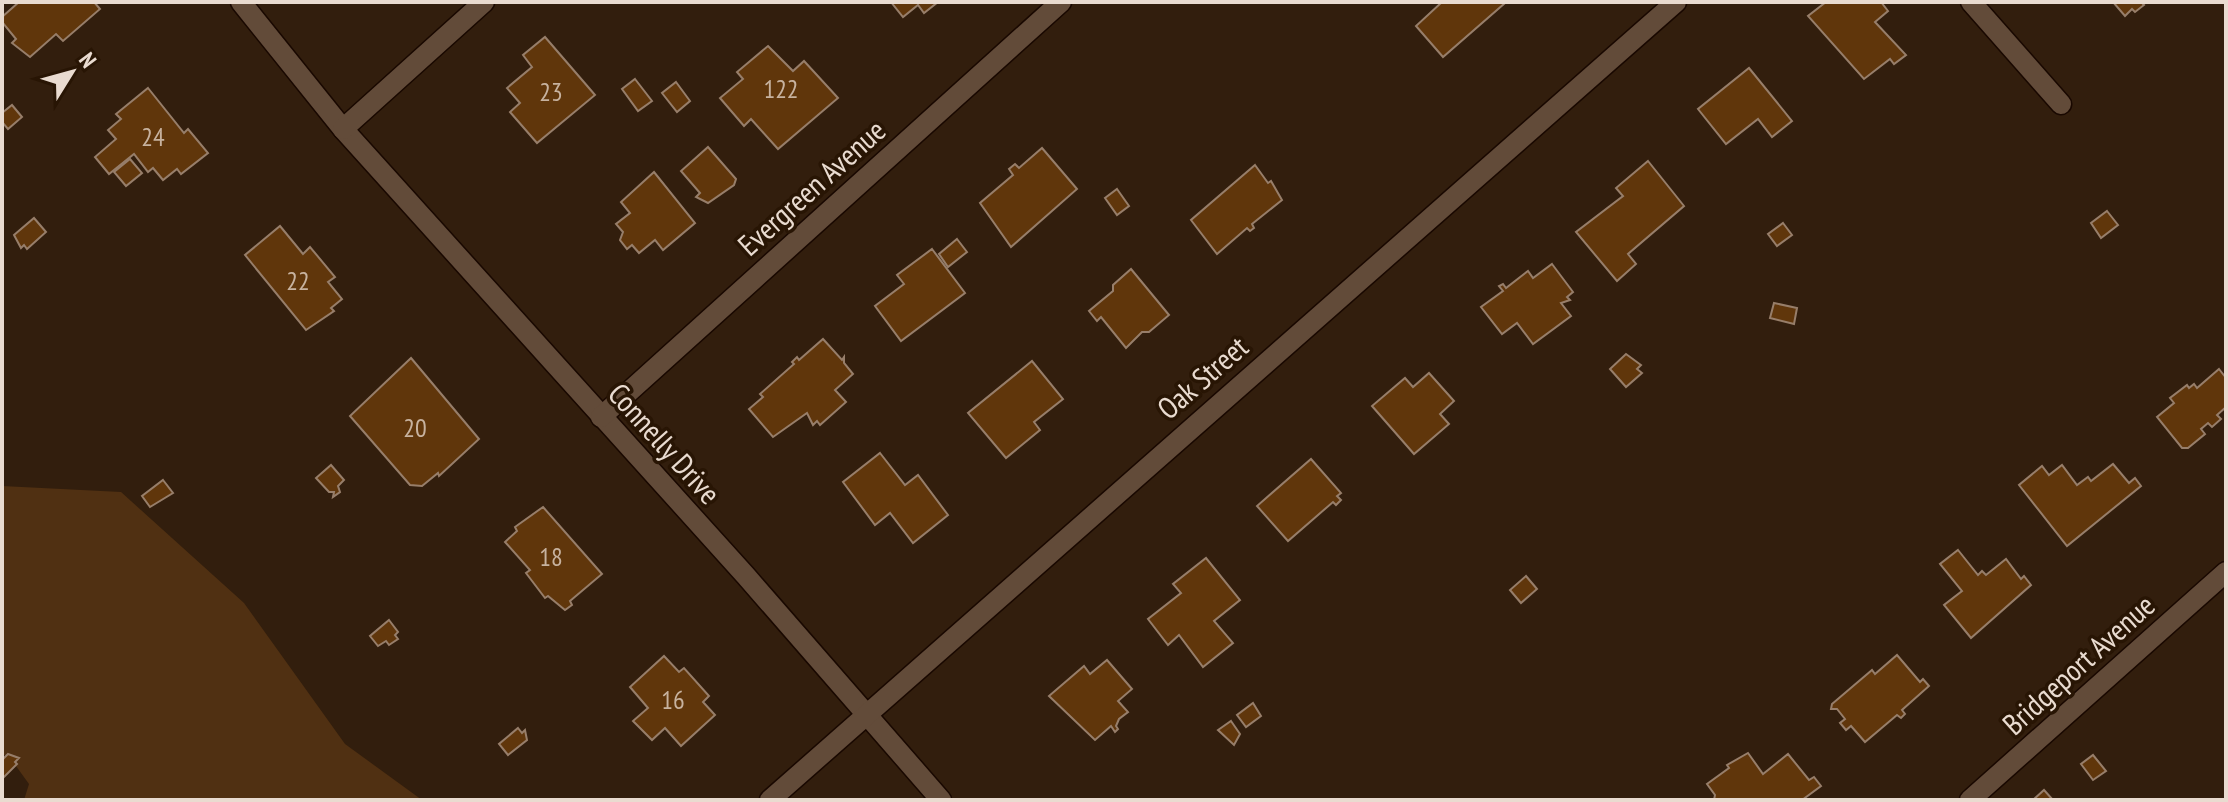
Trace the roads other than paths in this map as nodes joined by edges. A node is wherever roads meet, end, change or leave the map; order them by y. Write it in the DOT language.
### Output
graph roads {
  1 [pos="241,2"];
  2 [pos="484,2"];
  3 [pos="1061,2"];
  4 [pos="1676,2"];
  5 [pos="1971,2"];
  6 [pos="2061,104"];
  7 [pos="343,129"];
  8 [pos="601,417"];
  9 [pos="2226,572"];
  10 [pos="863,715"];
  11 [pos="770,800"];
  12 [pos="941,800"];
  13 [pos="1970,800"];
  1 -- 7 [label="street, Connelly Drive"];
  2 -- 7 [label="street"];
  3 -- 8 [label="street, Evergreen Avenue"];
  4 -- 10 [label="street, Oak Street"];
  5 -- 6 [label="street"];
  7 -- 8 [label="street, Connelly Drive"];
  8 -- 10 [label="street, Connelly Drive"];
  9 -- 13 [label="street, Bridgeport Avenue"];
  10 -- 11 [label="street, Oak Street"];
  10 -- 12 [label="street, Connelly Drive"];
}
